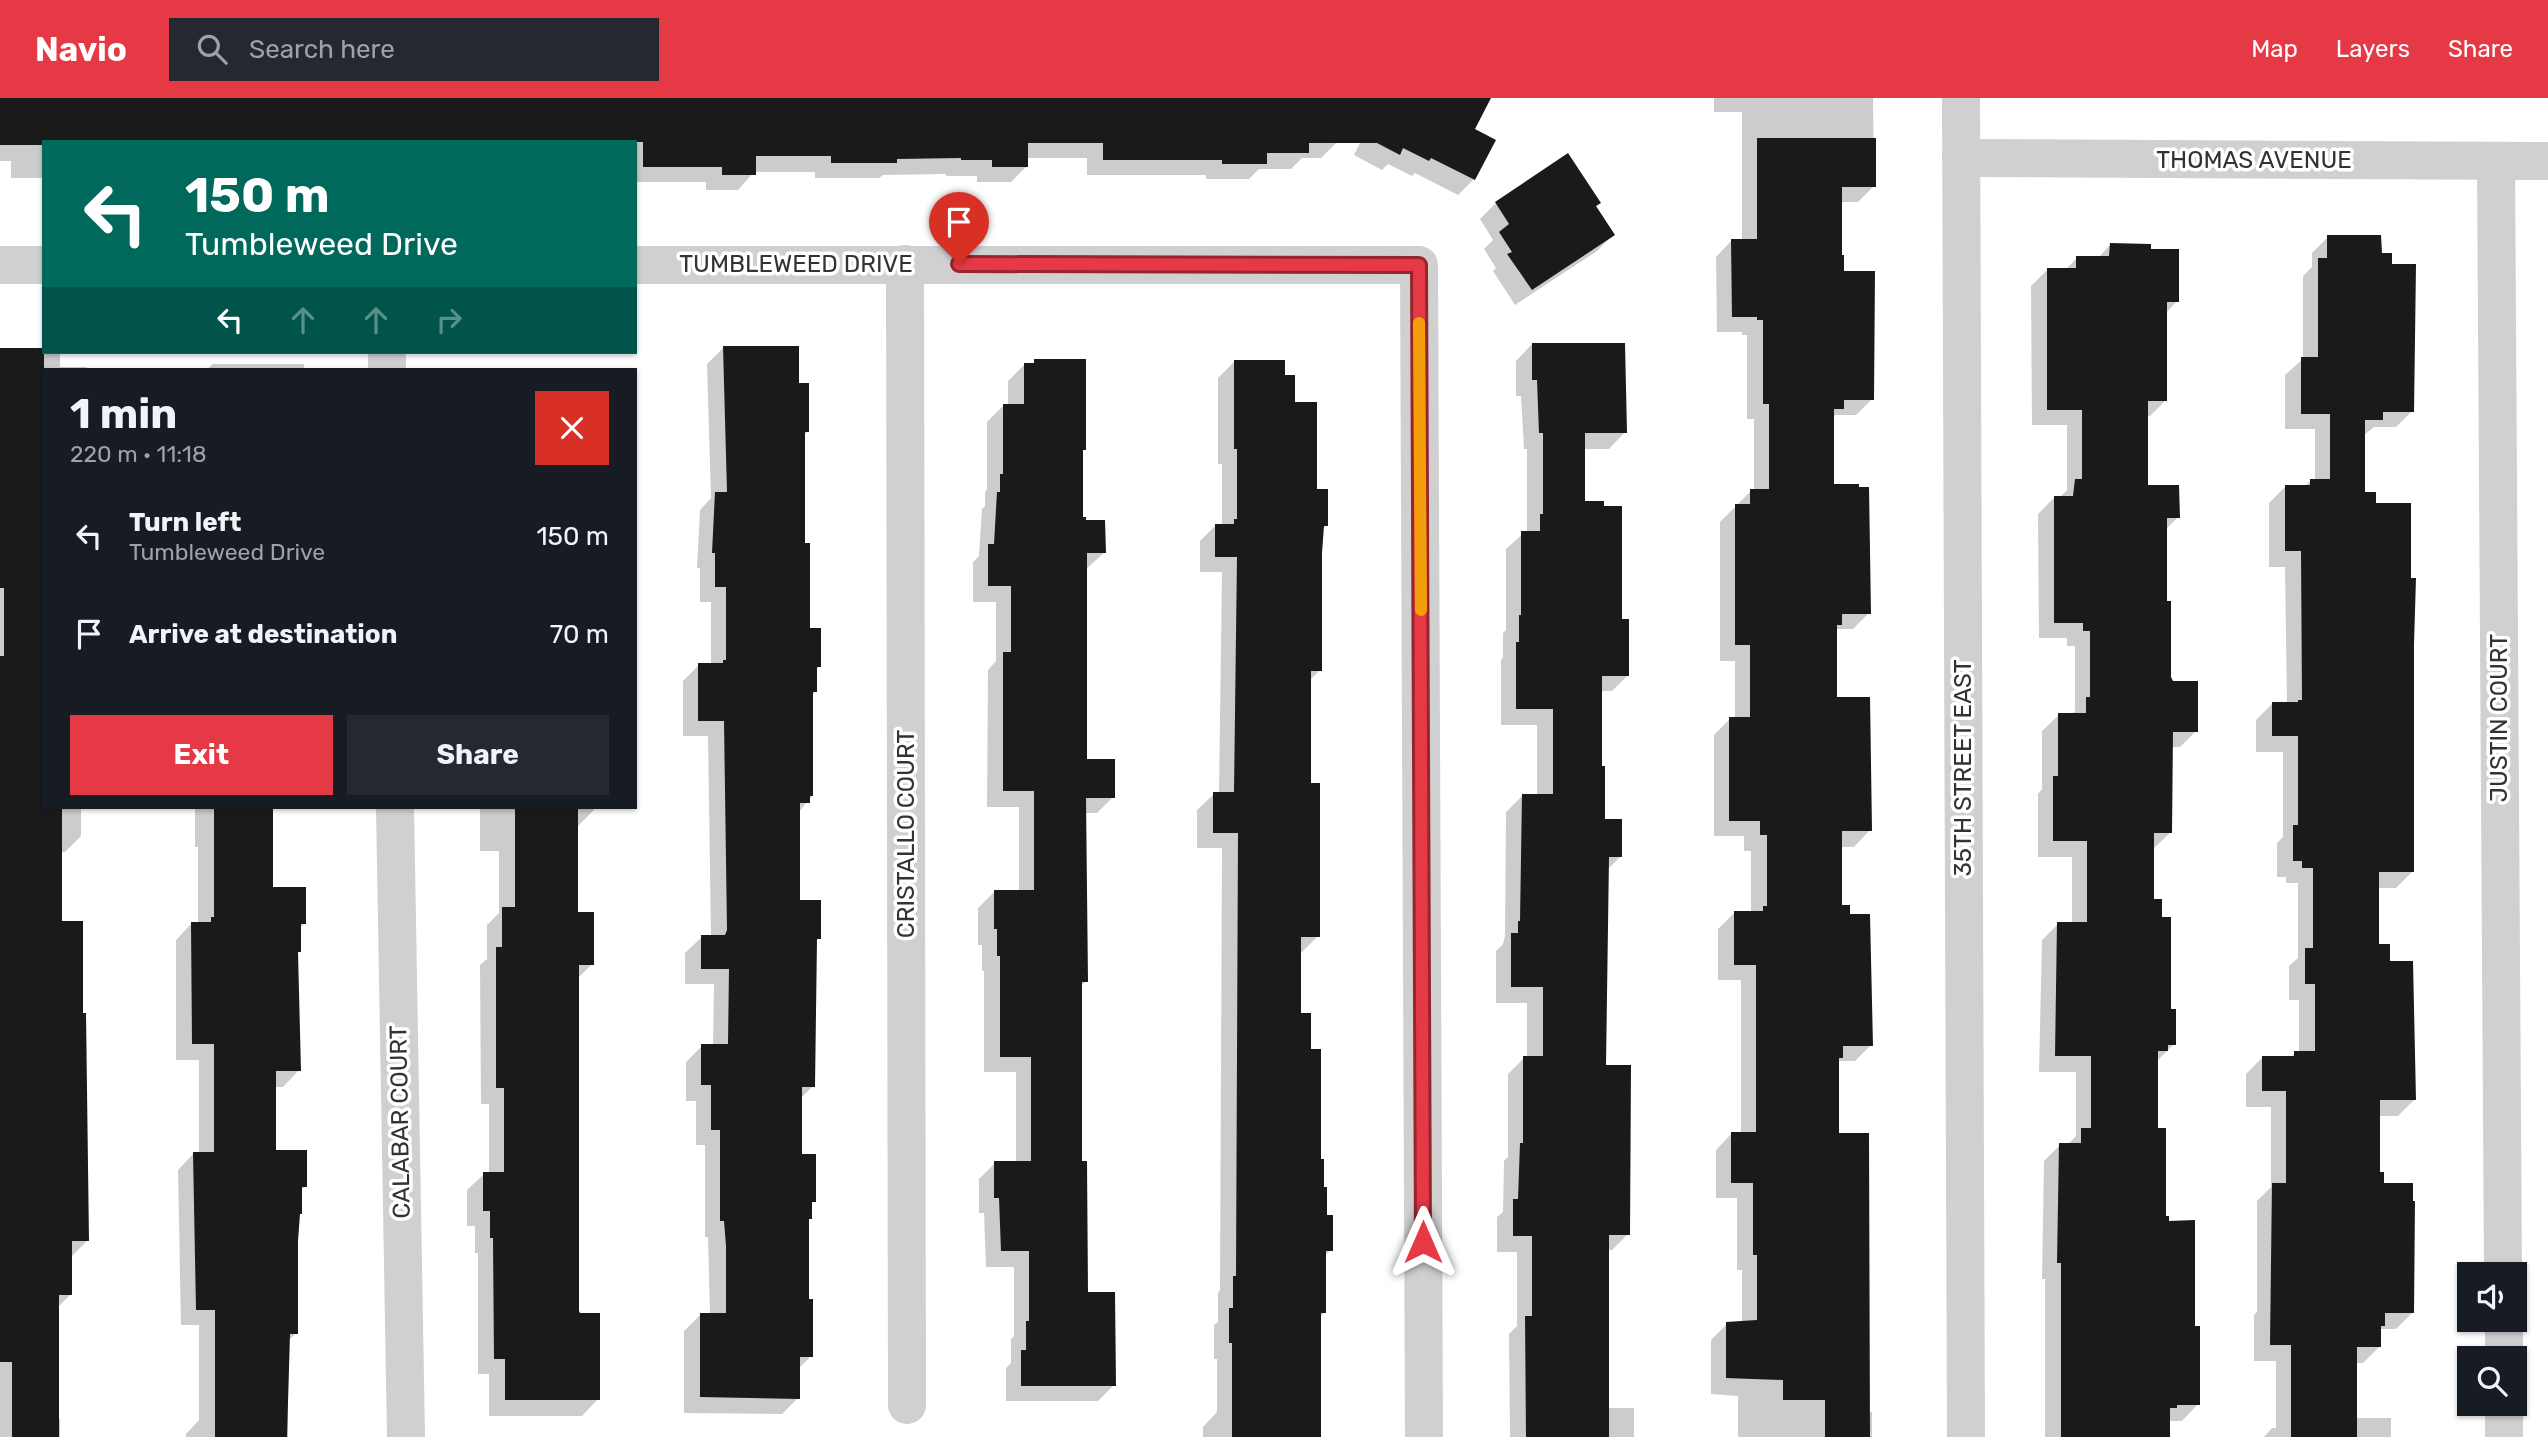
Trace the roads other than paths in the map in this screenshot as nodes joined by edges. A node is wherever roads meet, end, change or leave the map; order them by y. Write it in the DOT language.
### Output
graph roads {
  1 [pos="1961,98"];
  2 [pos="1961,158"];
  3 [pos="2548,161"];
  4 [pos="2496,162"];
  5 [pos="905,264"];
  6 [pos="0,265"];
  7 [pos="42,265"];
  8 [pos="637,265"];
  9 [pos="395,809"];
  10 [pos="2503,1262"];
  11 [pos="907,1405"];
  12 [pos="2504,1416"];
  13 [pos="406,1437"];
  14 [pos="1424,1437"];
  15 [pos="1966,1437"];
  16 [pos="2504,1437"];
  1 -- 2 [label="street, 35TH STREET EAST"];
  2 -- 4 [label="street, THOMAS AVENUE"];
  2 -- 15 [label="street, 35TH STREET EAST"];
  3 -- 4 [label="street, THOMAS AVENUE"];
  4 -- 10 [label="street, JUSTIN COURT"];
  5 -- 8 [label="street, TUMBLEWEED DRIVE"];
  5 -- 11 [label="street, CRISTALLO COURT"];
  5 -- 14 [label="street, TUMBLEWEED DRIVE"];
  6 -- 7 [label="street"];
  9 -- 13 [label="street, CALABAR COURT"];
  12 -- 16 [label="street"];
}
